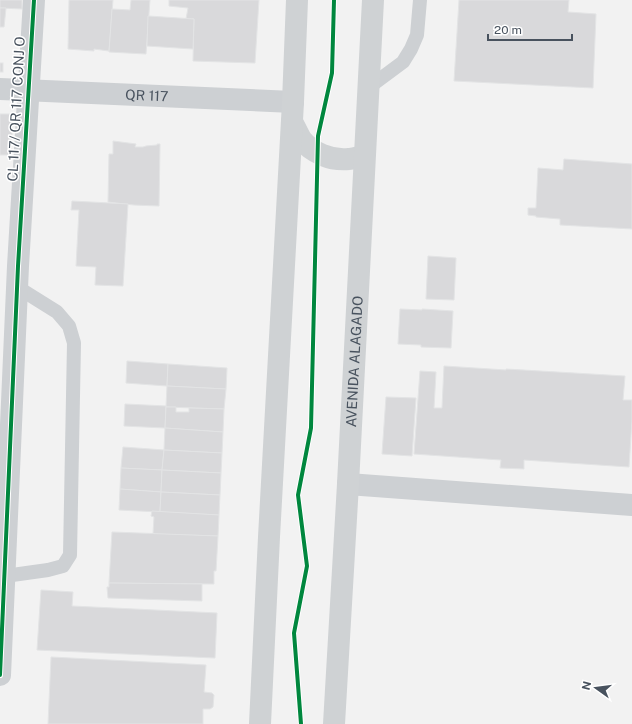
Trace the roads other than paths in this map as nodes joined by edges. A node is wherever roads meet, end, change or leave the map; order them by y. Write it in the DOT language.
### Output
graph roads {
  1 [pos="34,0"];
  2 [pos="297,0"];
  3 [pos="373,0"];
  4 [pos="420,0"];
  5 [pos="368,88"];
  6 [pos="0,89"];
  7 [pos="29,90"];
  8 [pos="293,112"];
  9 [pos="364,156"];
  10 [pos="9,265"];
  11 [pos="17,287"];
  12 [pos="348,484"];
  13 [pos="4,500"];
  14 [pos="632,505"];
  15 [pos="5,576"];
  16 [pos="0,675"];
  17 [pos="260,724"];
  18 [pos="334,724"];
  1 -- 7 [label="street, CL 117/ QR 117 CONJ O"];
  2 -- 8 [label="main road"];
  3 -- 5 [label="main road, AVENIDA ALAGADO"];
  4 -- 5 [label="lane"];
  5 -- 9 [label="main road, AVENIDA ALAGADO"];
  6 -- 7 [label="street, QR 117"];
  7 -- 8 [label="street, QR 117"];
  7 -- 10 [label="street, CL 117/ QR 117 CONJ O"];
  8 -- 9 [label="main road"];
  8 -- 17 [label="main road"];
  9 -- 12 [label="main road, AVENIDA ALAGADO"];
  10 -- 11 [label="street, CL 117/ QR 117 CONJ O"];
  11 -- 13 [label="street, CL 117/ QR 117 CONJ O"];
  11 -- 15 [label="lane"];
  12 -- 14 [label="street"];
  12 -- 18 [label="main road, AVENIDA ALAGADO"];
  13 -- 15 [label="street, CL 117/ QR 117 CONJ O"];
  15 -- 16 [label="street, CL 117/ QR 117 CONJ O"];
}
